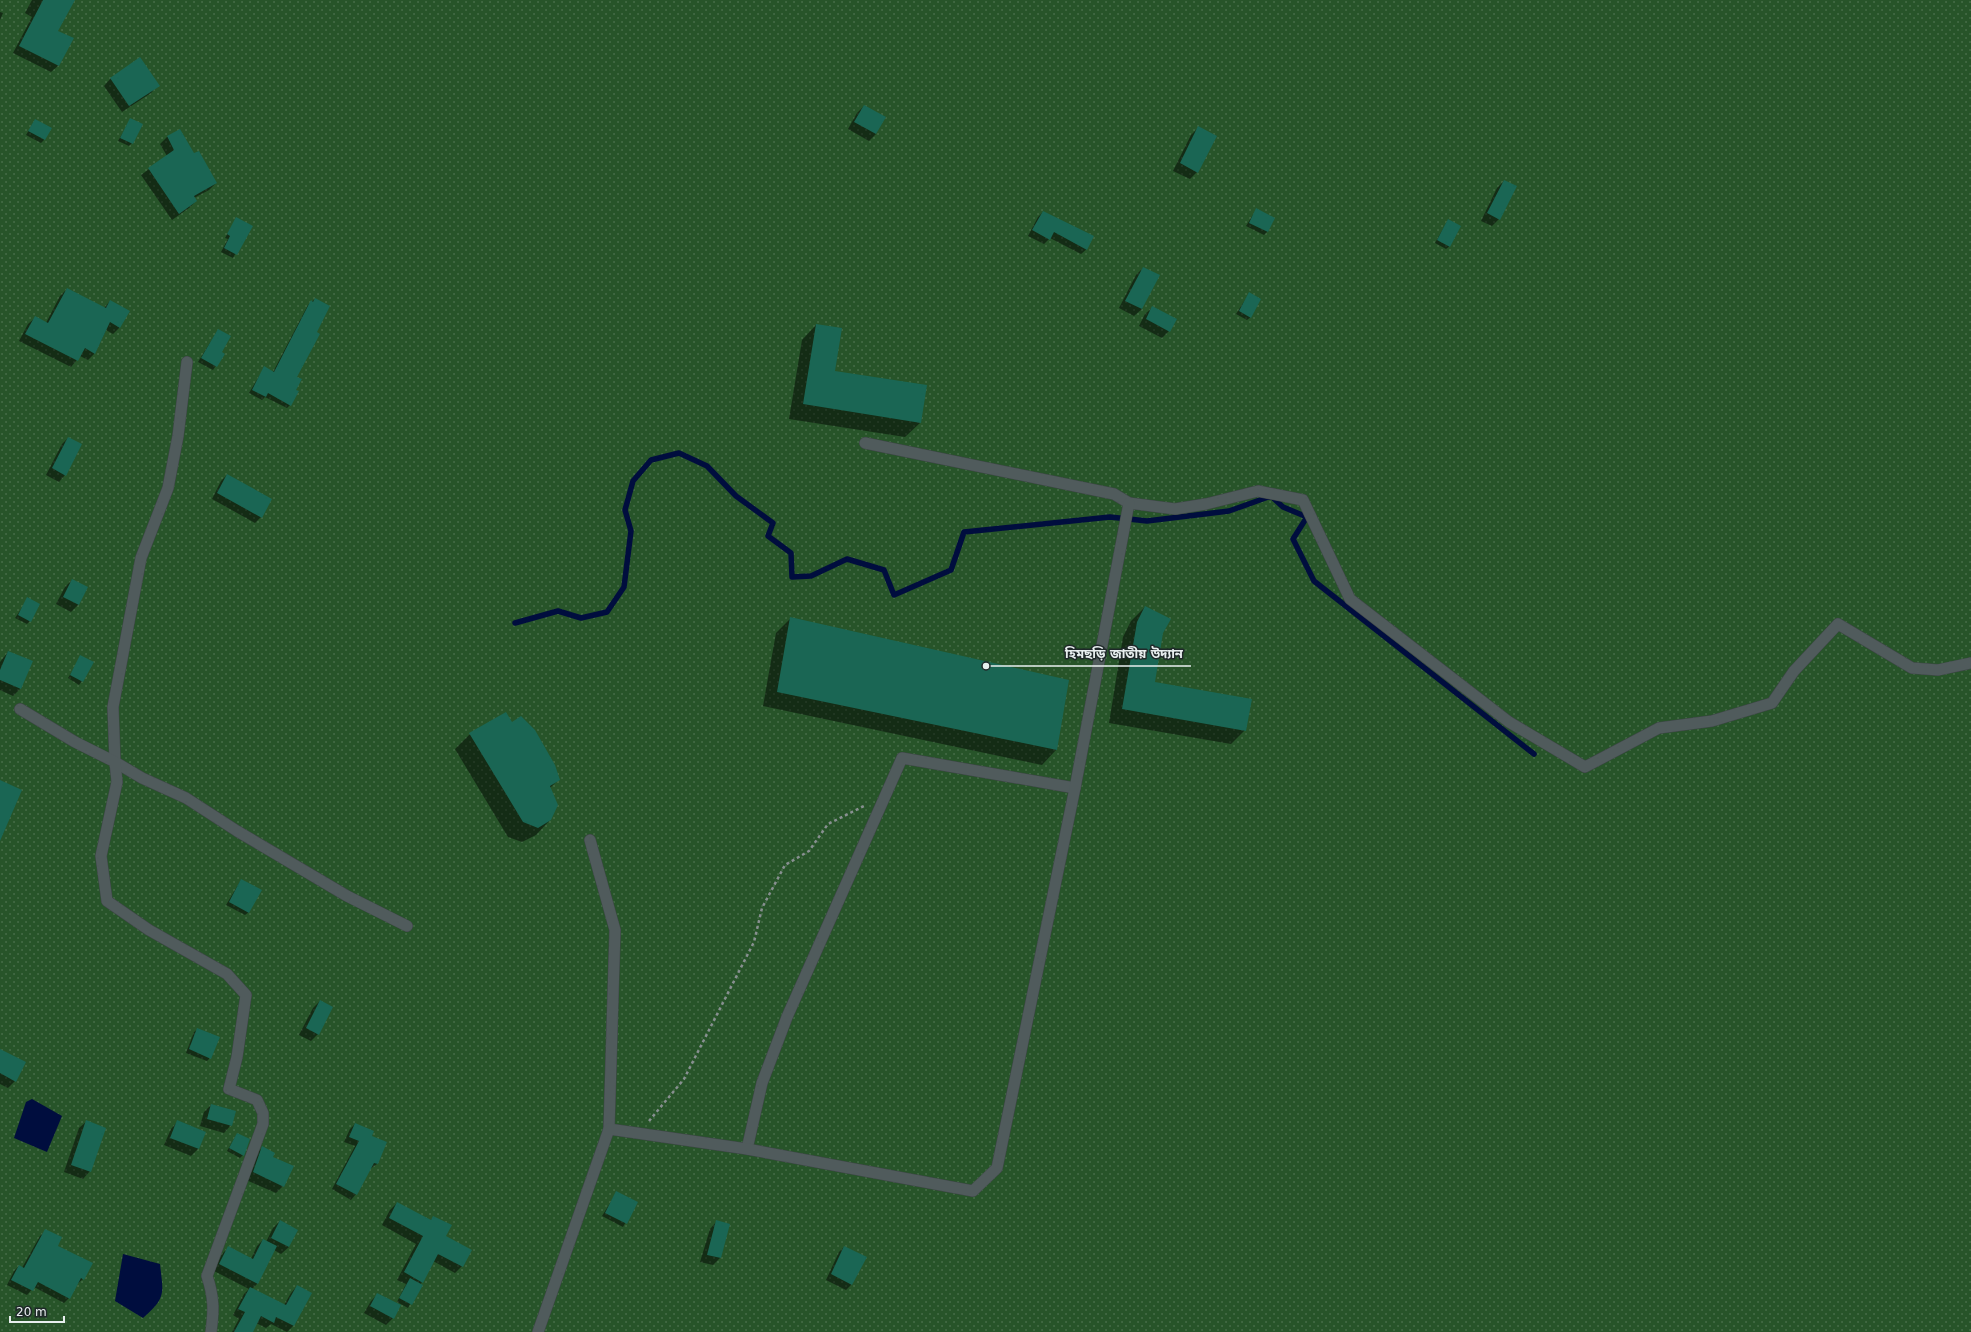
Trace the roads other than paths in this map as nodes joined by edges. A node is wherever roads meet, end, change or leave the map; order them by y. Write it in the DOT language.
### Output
graph roads {
  1 [pos="187,362"];
  2 [pos="865,443"];
  3 [pos="1129,503"];
  4 [pos="1971,663"];
  5 [pos="20,709"];
  6 [pos="115,762"];
  7 [pos="1075,788"];
  8 [pos="590,840"];
  9 [pos="407,926"];
  10 [pos="609,1129"];
  11 [pos="747,1149"];
  12 [pos="211,1332"];
  13 [pos="538,1332"];
  1 -- 6 [label="street"];
  2 -- 3 [label="street"];
  3 -- 4 [label="street"];
  3 -- 7 [label="street"];
  5 -- 6 [label="street"];
  6 -- 9 [label="street"];
  6 -- 12 [label="street"];
  7 -- 11 [label="street"];
  7 -- 11 [label="street"];
  8 -- 10 [label="street"];
  10 -- 11 [label="street"];
  10 -- 13 [label="street"];
}
